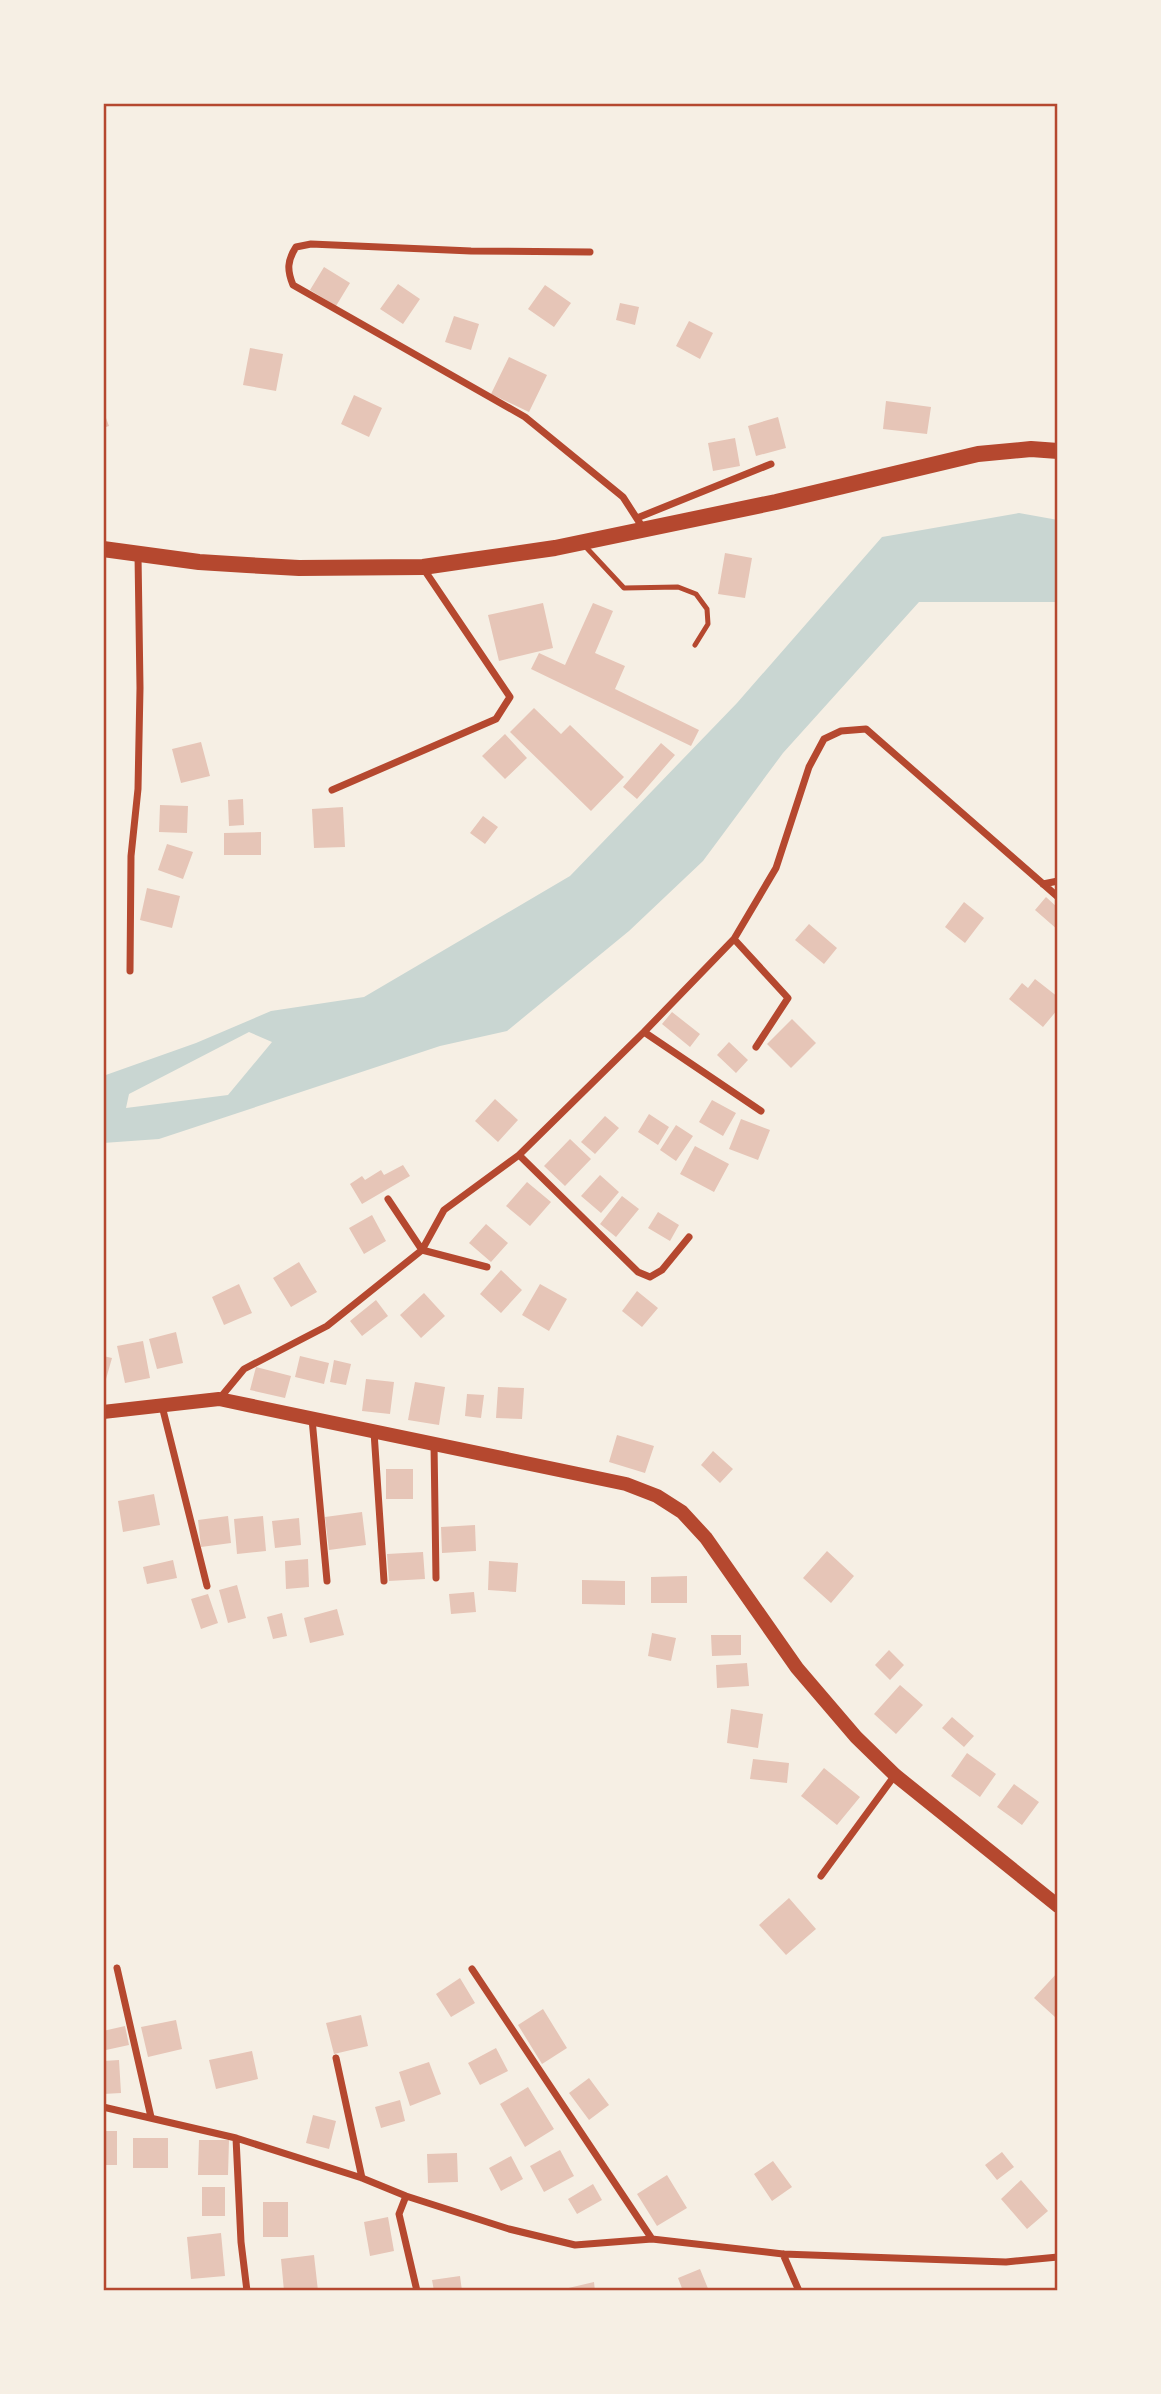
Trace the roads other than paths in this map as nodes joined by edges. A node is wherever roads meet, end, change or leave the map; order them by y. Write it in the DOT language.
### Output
graph roads {
  1 [pos="590,252"];
  2 [pos="1058,451"];
  3 [pos="771,464"];
  4 [pos="640,524"];
  5 [pos="581,542"];
  6 [pos="103,549"];
  7 [pos="138,555"];
  8 [pos="423,567"];
  9 [pos="695,645"];
  10 [pos="332,790"];
  11 [pos="1058,881"];
  12 [pos="1042,884"];
  13 [pos="1058,897"];
  14 [pos="734,939"];
  15 [pos="130,971"];
  16 [pos="644,1032"];
  17 [pos="756,1047"];
  18 [pos="761,1111"];
  19 [pos="519,1155"];
  20 [pos="388,1199"];
  21 [pos="689,1237"];
  22 [pos="422,1250"];
  23 [pos="487,1267"];
  24 [pos="219,1399"];
  25 [pos="162,1405"];
  26 [pos="103,1412"];
  27 [pos="312,1418"];
  28 [pos="374,1431"];
  29 [pos="434,1444"];
  30 [pos="436,1578"];
  31 [pos="327,1581"];
  32 [pos="384,1581"];
  33 [pos="207,1586"];
  34 [pos="895,1775"];
  35 [pos="821,1876"];
  36 [pos="1058,1906"];
  37 [pos="117,1968"];
  38 [pos="472,1969"];
  39 [pos="336,2058"];
  40 [pos="103,2107"];
  41 [pos="151,2117"];
  42 [pos="236,2138"];
  43 [pos="362,2178"];
  44 [pos="406,2196"];
  45 [pos="652,2239"];
  46 [pos="783,2254"];
  47 [pos="1058,2257"];
  48 [pos="247,2291"];
  49 [pos="418,2291"];
  50 [pos="799,2291"];
  1 -- 4 [label="street"];
  2 -- 4 [label="main road"];
  3 -- 4 [label="street"];
  4 -- 5 [label="main road"];
  5 -- 8 [label="main road"];
  5 -- 9 [label="lane"];
  6 -- 7 [label="main road"];
  7 -- 8 [label="main road"];
  7 -- 15 [label="street"];
  8 -- 10 [label="street"];
  11 -- 12 [label="street"];
  12 -- 13 [label="street"];
  12 -- 14 [label="street"];
  14 -- 16 [label="street"];
  14 -- 17 [label="street"];
  16 -- 18 [label="street"];
  16 -- 19 [label="street"];
  19 -- 21 [label="street"];
  19 -- 22 [label="street"];
  20 -- 22 [label="street"];
  22 -- 23 [label="street"];
  22 -- 24 [label="street"];
  24 -- 25 [label="main road"];
  24 -- 27 [label="main road"];
  25 -- 26 [label="main road"];
  25 -- 33 [label="street"];
  27 -- 28 [label="main road"];
  27 -- 31 [label="street"];
  28 -- 29 [label="main road"];
  28 -- 32 [label="street"];
  29 -- 30 [label="street"];
  29 -- 34 [label="main road"];
  34 -- 35 [label="street"];
  34 -- 36 [label="main road"];
  37 -- 41 [label="street"];
  38 -- 45 [label="street"];
  39 -- 43 [label="street"];
  40 -- 41 [label="street"];
  41 -- 42 [label="street"];
  42 -- 43 [label="street"];
  42 -- 48 [label="street"];
  43 -- 44 [label="street"];
  44 -- 45 [label="street"];
  44 -- 49 [label="street"];
  45 -- 46 [label="street"];
  46 -- 47 [label="street"];
  46 -- 50 [label="street"];
}
